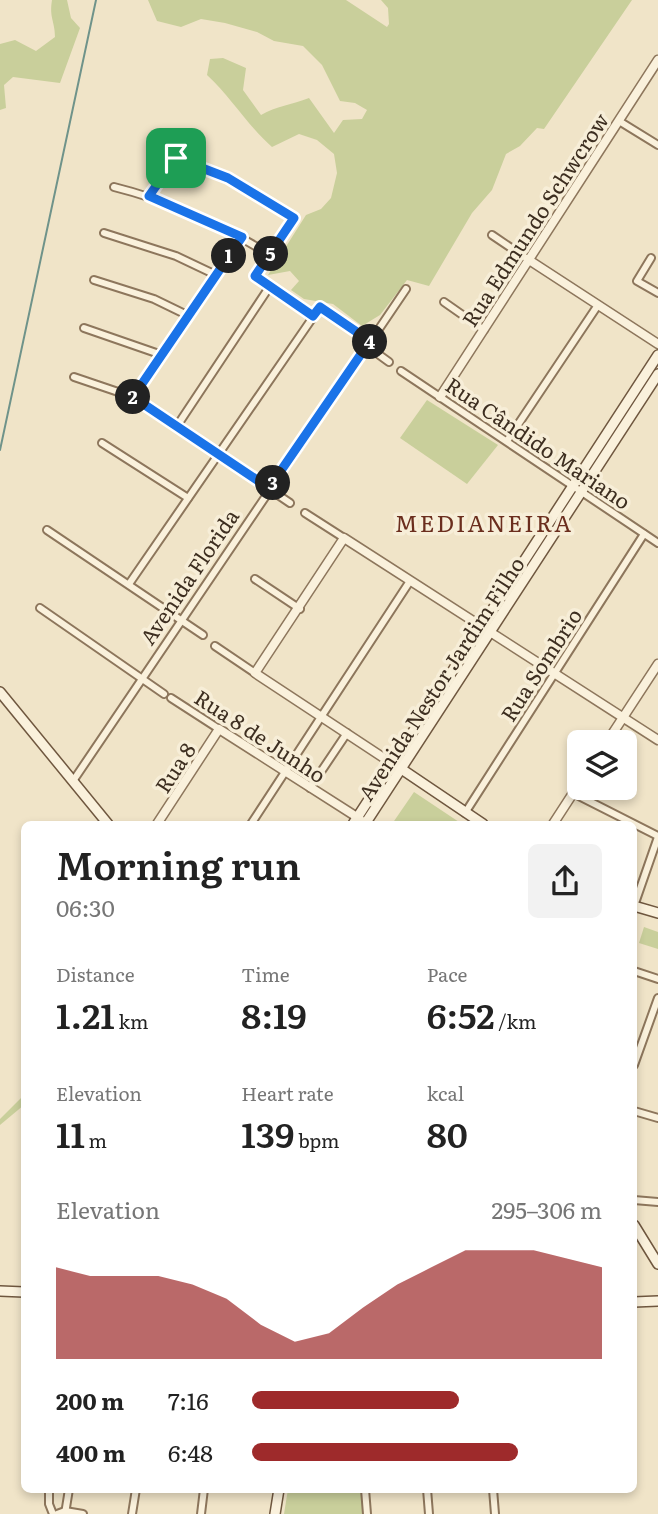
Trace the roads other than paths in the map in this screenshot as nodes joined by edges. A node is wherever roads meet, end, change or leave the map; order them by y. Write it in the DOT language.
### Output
graph roads {
  1 [pos="658,60"];
  2 [pos="654,74"];
  3 [pos="619,121"];
  4 [pos="658,145"];
  5 [pos="114,187"];
  6 [pos="149,196"];
  7 [pos="104,233"];
  8 [pos="492,235"];
  9 [pos="242,237"];
  10 [pos="270,255"];
  11 [pos="650,258"];
  12 [pos="529,260"];
  13 [pos="216,275"];
  14 [pos="94,280"];
  15 [pos="270,286"];
  16 [pos="406,289"];
  17 [pos="658,293"];
  18 [pos="444,302"];
  19 [pos="598,305"];
  20 [pos="189,316"];
  21 [pos="313,316"];
  22 [pos="84,328"];
  23 [pos="484,330"];
  24 [pos="369,344"];
  25 [pos="658,344"];
  26 [pos="162,355"];
  27 [pos="658,355"];
  28 [pos="389,362"];
  29 [pos="401,371"];
  30 [pos="658,374"];
  31 [pos="74,377"];
  32 [pos="133,397"];
  33 [pos="440,397"];
  34 [pos="177,426"];
  35 [pos="507,441"];
  36 [pos="102,443"];
  37 [pos="218,454"];
  38 [pos="269,488"];
  39 [pos="578,488"];
  40 [pos="188,498"];
  41 [pos="290,503"];
  42 [pos="305,513"];
  43 [pos="47,530"];
  44 [pos="644,534"];
  45 [pos="344,538"];
  46 [pos="658,543"];
  47 [pos="255,579"];
  48 [pos="410,581"];
  49 [pos="129,584"];
  50 [pos="40,608"];
  51 [pos="300,609"];
  52 [pos="181,619"];
  53 [pos="486,629"];
  54 [pos="203,635"];
  55 [pos="215,646"];
  56 [pos="658,664"];
  57 [pos="256,673"];
  58 [pos="555,674"];
  59 [pos="140,678"];
  60 [pos="0,692"];
  61 [pos="164,694"];
  62 [pos="171,698"];
  63 [pos="322,717"];
  64 [pos="623,718"];
  65 [pos="219,729"];
  66 [pos="615,730"];
  67 [pos="347,733"];
  68 [pos="658,740"];
  69 [pos="397,766"];
  70 [pos="286,772"];
  71 [pos="73,781"];
  72 [pos="310,788"];
  73 [pos="568,800"];
  74 [pos="587,800"];
  75 [pos="465,813"];
  76 [pos="106,821"];
  77 [pos="159,821"];
  78 [pos="253,821"];
  79 [pos="359,821"];
  80 [pos="363,821"];
  81 [pos="478,821"];
  82 [pos="555,821"];
  83 [pos="628,821"];
  84 [pos="637,825"];
  85 [pos="658,836"];
  86 [pos="637,897"];
  87 [pos="637,907"];
  88 [pos="658,913"];
  89 [pos="637,972"];
  90 [pos="658,979"];
  91 [pos="658,998"];
  92 [pos="637,1057"];
  93 [pos="637,1112"];
  94 [pos="658,1118"];
  95 [pos="637,1200"];
  96 [pos="658,1202"];
  97 [pos="637,1230"];
  98 [pos="658,1264"];
  99 [pos="0,1291"];
  100 [pos="21,1292"];
  101 [pos="658,1301"];
  102 [pos="637,1303"];
  103 [pos="49,1493"];
  104 [pos="68,1493"];
  105 [pos="135,1493"];
  106 [pos="204,1493"];
  107 [pos="278,1493"];
  108 [pos="365,1493"];
  109 [pos="427,1493"];
  110 [pos="493,1493"];
  111 [pos="65,1513"];
  112 [pos="55,1514"];
  113 [pos="83,1514"];
  114 [pos="132,1514"];
  115 [pos="201,1514"];
  116 [pos="275,1514"];
  117 [pos="367,1514"];
  118 [pos="429,1514"];
  119 [pos="495,1514"];
  1 -- 2 [label="street, Rua Edmundo Schwcrow"];
  2 -- 3 [label="street, Rua Edmundo Schwcrow"];
  3 -- 4 [label="street"];
  3 -- 12 [label="street, Rua Edmundo Schwcrow"];
  5 -- 6 [label="street"];
  6 -- 9 [label="street"];
  6 -- 10 [label="street"];
  7 -- 13 [label="street"];
  8 -- 12 [label="street"];
  9 -- 10 [label="street"];
  9 -- 13 [label="street"];
  10 -- 15 [label="street"];
  11 -- 17 [label="street"];
  12 -- 19 [label="street"];
  12 -- 23 [label="street, Rua Edmundo Schwcrow"];
  13 -- 20 [label="street"];
  14 -- 20 [label="street"];
  15 -- 21 [label="street"];
  15 -- 34 [label="street"];
  16 -- 24 [label="street, Avenida Florida"];
  18 -- 23 [label="street"];
  19 -- 25 [label="street"];
  19 -- 35 [label="street"];
  20 -- 26 [label="street"];
  21 -- 24 [label="street"];
  21 -- 37 [label="street"];
  22 -- 26 [label="street"];
  23 -- 33 [label="street, Rua Edmundo Schwcrow"];
  24 -- 28 [label="street"];
  24 -- 38 [label="street, Avenida Florida"];
  26 -- 32 [label="street"];
  27 -- 39 [label="main road, Avenida Nestor Jardim Filho"];
  29 -- 33 [label="street, Rua Cândido Mariano"];
  30 -- 39 [label="main road, Avenida Nestor Jardim Filho"];
  31 -- 32 [label="street"];
  32 -- 34 [label="street"];
  33 -- 35 [label="street, Rua Cândido Mariano"];
  34 -- 37 [label="street"];
  35 -- 39 [label="street, Rua Cândido Mariano"];
  36 -- 40 [label="street"];
  37 -- 38 [label="street"];
  37 -- 40 [label="street"];
  38 -- 41 [label="street"];
  38 -- 52 [label="street, Avenida Florida"];
  39 -- 44 [label="street, Rua Cândido Mariano"];
  39 -- 53 [label="main road, Avenida Nestor Jardim Filho"];
  40 -- 49 [label="street"];
  42 -- 45 [label="street"];
  43 -- 49 [label="street"];
  44 -- 46 [label="street, Rua Cândido Mariano"];
  44 -- 58 [label="street, Rua Sombrio"];
  45 -- 48 [label="street"];
  45 -- 51 [label="street"];
  47 -- 51 [label="street"];
  48 -- 53 [label="street"];
  48 -- 63 [label="street"];
  49 -- 52 [label="street"];
  50 -- 59 [label="street, Rua 8 de Junho"];
  51 -- 57 [label="street"];
  52 -- 54 [label="street"];
  52 -- 59 [label="street, Avenida Florida"];
  53 -- 58 [label="street"];
  53 -- 69 [label="main road, Avenida Nestor Jardim Filho"];
  55 -- 57 [label="street"];
  56 -- 64 [label="street"];
  57 -- 63 [label="street"];
  58 -- 64 [label="street"];
  58 -- 75 [label="street, Rua Sombrio"];
  59 -- 61 [label="street, Rua 8 de Junho"];
  59 -- 71 [label="street, Avenida Florida"];
  60 -- 71 [label="main road"];
  62 -- 65 [label="street, Rua 8 de Junho"];
  63 -- 67 [label="street"];
  63 -- 70 [label="street"];
  64 -- 66 [label="street"];
  64 -- 68 [label="street"];
  65 -- 70 [label="street, Rua 8 de Junho"];
  65 -- 77 [label="street, Rua 8"];
  67 -- 69 [label="street"];
  67 -- 72 [label="street"];
  69 -- 75 [label="main road"];
  69 -- 80 [label="main road, Avenida Nestor Jardim Filho"];
  70 -- 72 [label="street, Rua 8 de Junho"];
  70 -- 78 [label="street"];
  71 -- 76 [label="main road"];
  72 -- 79 [label="street, Rua 8 de Junho"];
  73 -- 82 [label="street"];
  74 -- 83 [label="street"];
  75 -- 81 [label="main road"];
  84 -- 85 [label="street"];
  85 -- 86 [label="street"];
  87 -- 88 [label="main road"];
  89 -- 90 [label="street"];
  91 -- 92 [label="street"];
  93 -- 94 [label="street"];
  95 -- 96 [label="street"];
  97 -- 98 [label="main road"];
  99 -- 100 [label="main road"];
  101 -- 102 [label="main road"];
  103 -- 112 [label="street"];
  104 -- 111 [label="street"];
  105 -- 114 [label="street"];
  106 -- 115 [label="street"];
  107 -- 116 [label="main road"];
  108 -- 117 [label="street"];
  109 -- 118 [label="street"];
  110 -- 119 [label="street"];
  111 -- 112 [label="street"];
  111 -- 113 [label="street"];
}
